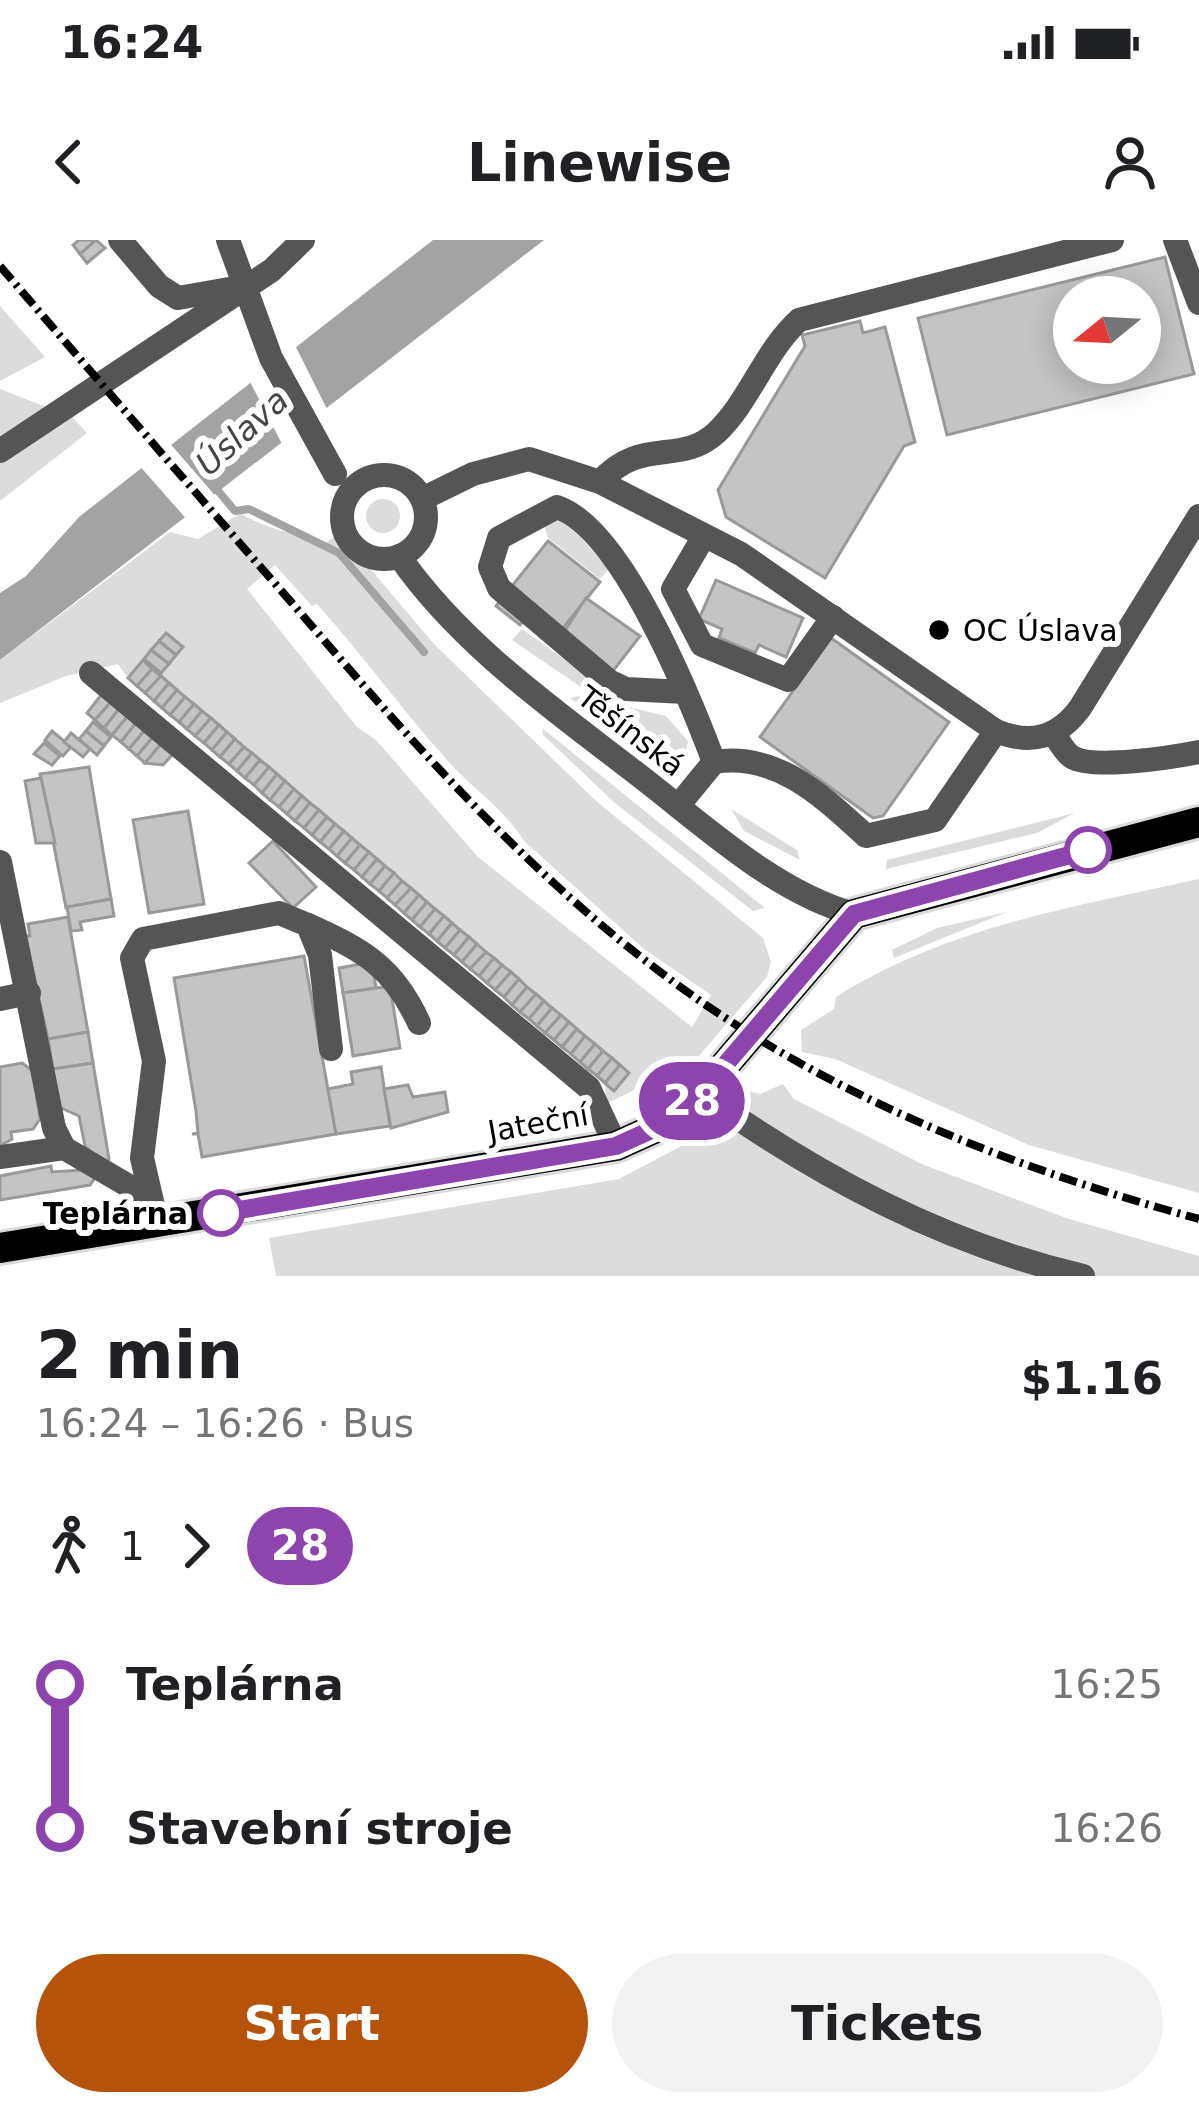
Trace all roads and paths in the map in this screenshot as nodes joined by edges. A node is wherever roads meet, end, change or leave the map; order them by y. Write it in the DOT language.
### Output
graph roads {
  1 [pos="120,240"];
  2 [pos="228,240"];
  3 [pos="304,240"];
  4 [pos="1112,240"];
  5 [pos="1175,240"];
  6 [pos="249,284"];
  7 [pos="1199,303"];
  8 [pos="0,451"];
  9 [pos="543,463"];
  10 [pos="599,482"];
  11 [pos="342,484"];
  12 [pos="422,499"];
  13 [pos="548,508"];
  14 [pos="1199,516"];
  15 [pos="704,536"];
  16 [pos="399,556"];
  17 [pos="833,617"];
  18 [pos="91,673"];
  19 [pos="685,692"];
  20 [pos="996,730"];
  21 [pos="1054,734"];
  22 [pos="1199,752"];
  23 [pos="714,762"];
  24 [pos="678,806"];
  25 [pos="1199,822"];
  26 [pos="0,862"];
  27 [pos="854,914"];
  28 [pos="308,926"];
  29 [pos="28,993"];
  30 [pos="0,999"];
  31 [pos="419,1023"];
  32 [pos="331,1049"];
  33 [pos="701,1093"];
  34 [pos="616,1146"];
  35 [pos="64,1148"];
  36 [pos="0,1157"];
  37 [pos="154,1211"];
  38 [pos="0,1248"];
  39 [pos="1083,1276"];
  1 -- 6 [label="street"];
  2 -- 11 [label="street, bridge"];
  3 -- 6 [label="street"];
  4 -- 10 [label="street"];
  5 -- 7 [label="street"];
  6 -- 8 [label="street"];
  9 -- 10 [label="street"];
  9 -- 12 [label="street"];
  9 -- 13 [label="street"];
  10 -- 15 [label="street"];
  11 -- 12 [label="street"];
  11 -- 16 [label="street"];
  12 -- 16 [label="street"];
  13 -- 19 [label="street"];
  13 -- 19 [label="street"];
  14 -- 21 [label="street"];
  15 -- 17 [label="street"];
  15 -- 17 [label="street"];
  16 -- 24 [label="street, Těšínská"];
  17 -- 20 [label="street"];
  18 -- 34 [label="street"];
  19 -- 23 [label="street"];
  20 -- 21 [label="street"];
  20 -- 23 [label="street"];
  21 -- 22 [label="street"];
  23 -- 24 [label="street"];
  24 -- 27 [label="street, Těšínská"];
  25 -- 27 [label="main road"];
  26 -- 29 [label="street"];
  27 -- 33 [label="main road, Jateční"];
  28 -- 31 [label="street"];
  28 -- 32 [label="street"];
  28 -- 37 [label="street"];
  29 -- 30 [label="street"];
  29 -- 35 [label="street"];
  33 -- 34 [label="main road, Jateční"];
  33 -- 39 [label="street"];
  34 -- 37 [label="main road, Jateční"];
  35 -- 36 [label="street"];
  35 -- 37 [label="street"];
  37 -- 38 [label="main road, Jateční"];
}
